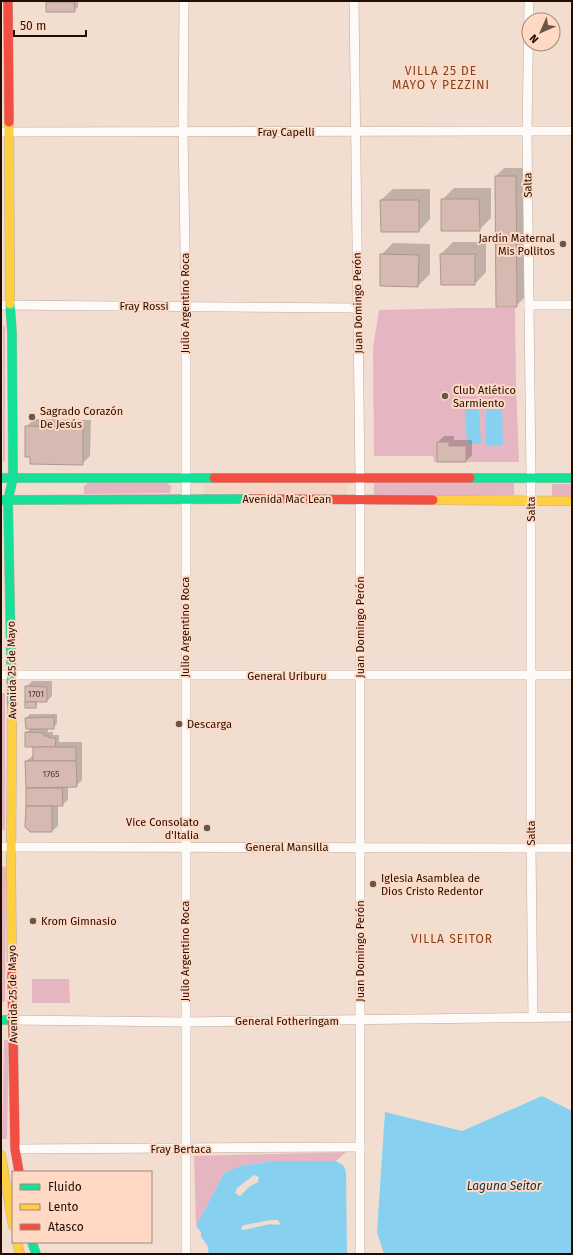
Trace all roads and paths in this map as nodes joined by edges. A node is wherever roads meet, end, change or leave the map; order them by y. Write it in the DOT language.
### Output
graph roads {
  1 [pos="8,1"];
  2 [pos="184,1"];
  3 [pos="354,1"];
  4 [pos="528,1"];
  5 [pos="183,131"];
  6 [pos="572,131"];
  7 [pos="5,132"];
  8 [pos="357,132"];
  9 [pos="527,132"];
  10 [pos="5,305"];
  11 [pos="529,305"];
  12 [pos="572,305"];
  13 [pos="186,306"];
  14 [pos="358,308"];
  15 [pos="1,478"];
  16 [pos="13,478"];
  17 [pos="185,478"];
  18 [pos="360,478"];
  19 [pos="531,478"];
  20 [pos="572,478"];
  21 [pos="46,489"];
  22 [pos="79,489"];
  23 [pos="360,499"];
  24 [pos="5,500"];
  25 [pos="185,500"];
  26 [pos="530,501"];
  27 [pos="572,501"];
  28 [pos="1,675"];
  29 [pos="12,675"];
  30 [pos="185,675"];
  31 [pos="531,675"];
  32 [pos="572,675"];
  33 [pos="360,676"];
  34 [pos="1,847"];
  35 [pos="12,847"];
  36 [pos="185,847"];
  37 [pos="360,847"];
  38 [pos="531,848"];
  39 [pos="572,848"];
  40 [pos="533,1017"];
  41 [pos="572,1017"];
  42 [pos="1,1020"];
  43 [pos="13,1020"];
  44 [pos="360,1021"];
  45 [pos="185,1022"];
  46 [pos="360,1147"];
  47 [pos="15,1149"];
  48 [pos="186,1149"];
  49 [pos="1,1150"];
  50 [pos="1,1155"];
  51 [pos="19,1171"];
  52 [pos="12,1220"];
  53 [pos="17,1243"];
  54 [pos="32,1243"];
  55 [pos="20,1254"];
  56 [pos="36,1254"];
  57 [pos="186,1254"];
  58 [pos="360,1254"];
  1 -- 7 [label="main road, Avenida 25 de Mayo"];
  2 -- 5 [label="street, Julio Argentino Roca"];
  3 -- 8 [label="street, Juan Domingo Perón"];
  4 -- 9 [label="street, Salta"];
  5 -- 7 [label="street, Fray Capelli"];
  5 -- 8 [label="street, Fray Capelli"];
  5 -- 13 [label="street, Julio Argentino Roca"];
  6 -- 9 [label="street, Fray Capelli"];
  7 -- 10 [label="main road, Avenida 25 de Mayo"];
  8 -- 9 [label="street, Fray Capelli"];
  8 -- 14 [label="street, Juan Domingo Perón"];
  9 -- 11 [label="street, Salta"];
  10 -- 13 [label="street, Fray Rossi"];
  10 -- 16 [label="main road, Avenida 25 de Mayo"];
  11 -- 12 [label="street"];
  11 -- 19 [label="street, Salta"];
  13 -- 14 [label="street, Fray Rossi"];
  13 -- 17 [label="street, Julio Argentino Roca"];
  14 -- 18 [label="street, Juan Domingo Perón"];
  15 -- 16 [label="main road, Avenida Mac Lean"];
  16 -- 21 [label="main road, Avenida Mac Lean"];
  16 -- 24 [label="main road, Avenida 25 de Mayo"];
  17 -- 18 [label="main road, Avenida Mac Lean"];
  17 -- 22 [label="main road, Avenida Mac Lean"];
  17 -- 25 [label="street, Julio Argentino Roca"];
  18 -- 19 [label="main road, Avenida Mac Lean"];
  18 -- 23 [label="street, Juan Domingo Perón"];
  19 -- 20 [label="main road, Avenida Mac Lean"];
  19 -- 26 [label="street, Salta"];
  21 -- 22 [label="main road, Avenida Mac Lean"];
  21 -- 22 [label="main road, Avenida Mac Lean"];
  21 -- 24 [label="main road, Avenida Mac Lean"];
  22 -- 25 [label="main road, Avenida Mac Lean"];
  23 -- 25 [label="main road, Avenida Mac Lean"];
  23 -- 26 [label="main road, Avenida Mac Lean"];
  23 -- 33 [label="street, Juan Domingo Perón"];
  24 -- 29 [label="main road, Avenida 25 de Mayo"];
  25 -- 30 [label="street, Julio Argentino Roca"];
  26 -- 27 [label="main road, Avenida Mac Lean"];
  26 -- 31 [label="street, Salta"];
  28 -- 29 [label="street, General Uriburu"];
  29 -- 30 [label="street, General Uriburu"];
  29 -- 35 [label="main road, Avenida 25 de Mayo"];
  30 -- 33 [label="street, General Uriburu"];
  30 -- 36 [label="street, Julio Argentino Roca"];
  31 -- 32 [label="street, General Uriburu"];
  31 -- 33 [label="street, General Uriburu"];
  31 -- 38 [label="street, Salta"];
  33 -- 37 [label="street, Juan Domingo Perón"];
  34 -- 35 [label="street, General Mansilla"];
  35 -- 36 [label="street, General Mansilla"];
  35 -- 43 [label="main road, Avenida 25 de Mayo"];
  36 -- 37 [label="street, General Mansilla"];
  36 -- 45 [label="street, Julio Argentino Roca"];
  37 -- 38 [label="street, General Mansilla"];
  37 -- 44 [label="street, Juan Domingo Perón"];
  38 -- 39 [label="street, General Mansilla"];
  38 -- 40 [label="street, Salta"];
  40 -- 41 [label="street, General Fotheringam"];
  40 -- 44 [label="street, General Fotheringam"];
  42 -- 43 [label="main road, General Fotheringam"];
  43 -- 45 [label="street, General Fotheringam"];
  43 -- 47 [label="main road, Avenida 25 de Mayo"];
  44 -- 45 [label="street, General Fotheringam"];
  44 -- 46 [label="street, Juan Domingo Perón"];
  45 -- 48 [label="street, Julio Argentino Roca"];
  46 -- 48 [label="street, Fray Bertaca"];
  46 -- 58 [label="street, Juan Domingo Perón"];
  47 -- 48 [label="street, Fray Bertaca"];
  47 -- 49 [label="main road, Fray Bertaca"];
  47 -- 51 [label="main road, Avenida 25 de Mayo"];
  48 -- 57 [label="street, Julio Argentino Roca"];
  50 -- 52 [label="main road"];
  53 -- 55 [label="main road"];
  54 -- 56 [label="main road"];
}
